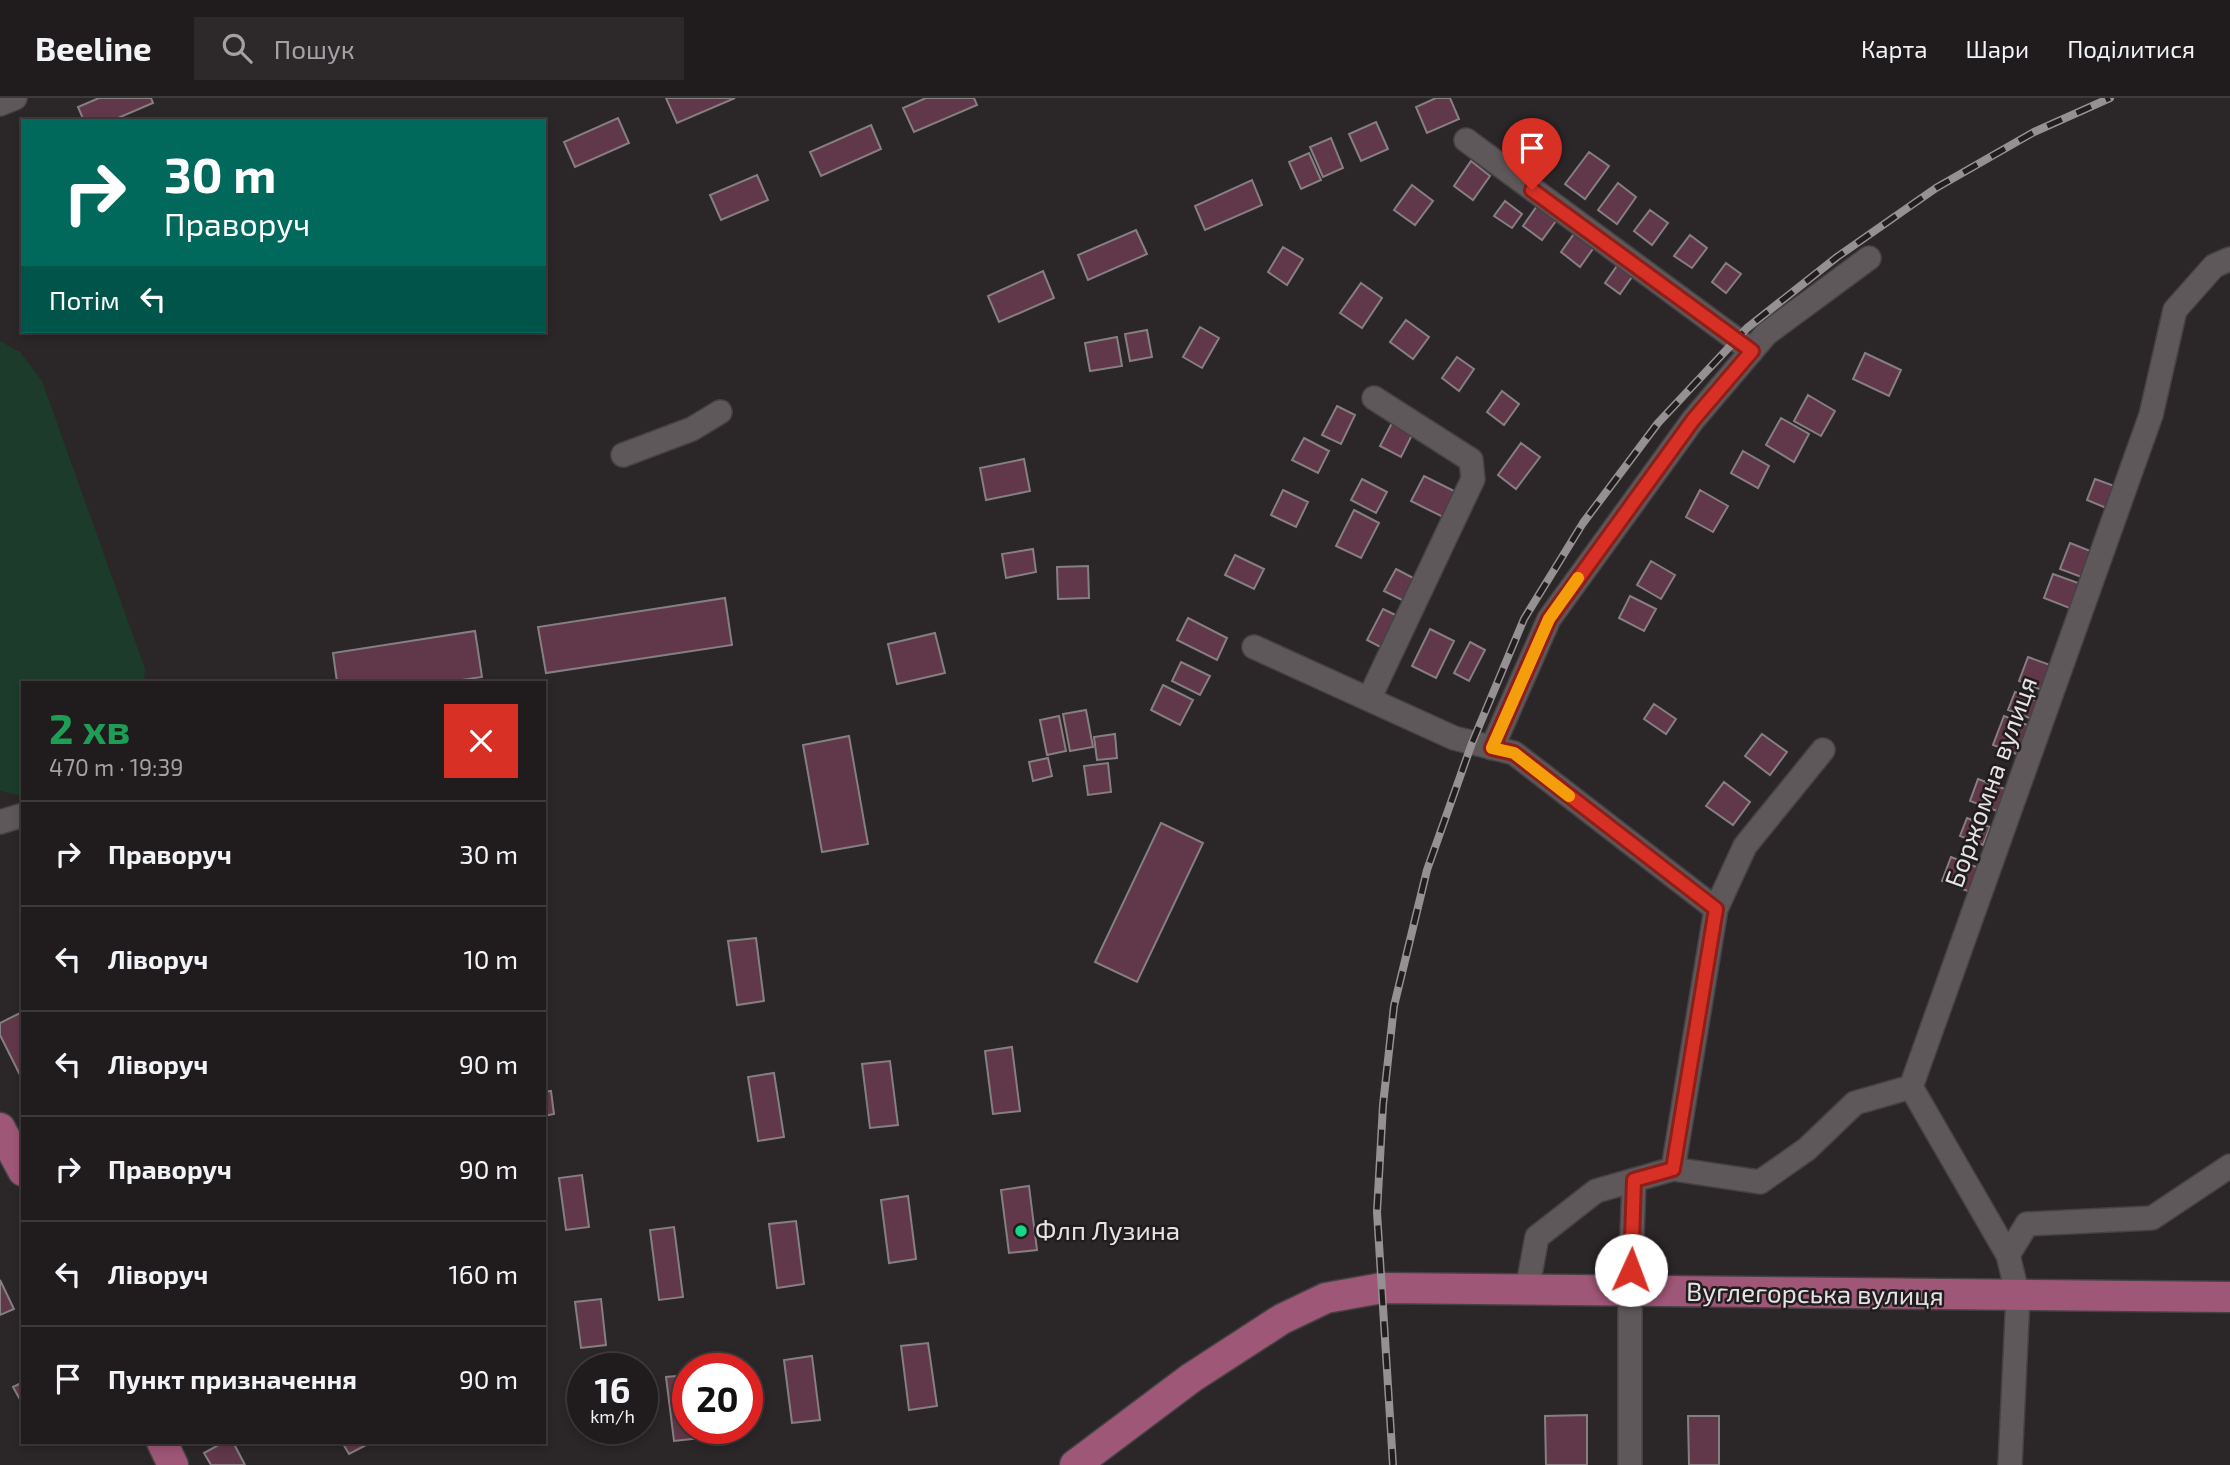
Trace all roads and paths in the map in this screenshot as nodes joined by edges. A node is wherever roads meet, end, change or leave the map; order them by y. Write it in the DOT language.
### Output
graph roads {
  1 [pos="15,98"];
  2 [pos="0,104"];
  3 [pos="1466,140"];
  4 [pos="1869,258"];
  5 [pos="2230,259"];
  6 [pos="1752,351"];
  7 [pos="1374,398"];
  8 [pos="720,412"];
  9 [pos="623,455"];
  10 [pos="1254,647"];
  11 [pos="1369,699"];
  12 [pos="1492,748"];
  13 [pos="1823,750"];
  14 [pos="21,816"];
  15 [pos="0,822"];
  16 [pos="1716,909"];
  17 [pos="1911,1087"];
  18 [pos="0,1128"];
  19 [pos="2229,1164"];
  20 [pos="21,1167"];
  21 [pos="1673,1169"];
  22 [pos="1634,1180"];
  23 [pos="2008,1255"];
  24 [pos="1527,1290"];
  25 [pos="1630,1292"];
  26 [pos="2018,1296"];
  27 [pos="2230,1297"];
  28 [pos="163,1444"];
  29 [pos="173,1465"];
  30 [pos="1075,1465"];
  31 [pos="1630,1465"];
  32 [pos="2010,1465"];
  1 -- 2 [label="street"];
  3 -- 6 [label="street"];
  4 -- 6 [label="street"];
  5 -- 17 [label="street, Боржомна вулиця"];
  6 -- 12 [label="street"];
  7 -- 11 [label="street"];
  8 -- 9 [label="street"];
  10 -- 11 [label="street"];
  11 -- 12 [label="street"];
  12 -- 16 [label="street"];
  13 -- 16 [label="street"];
  14 -- 15 [label="street"];
  16 -- 21 [label="street"];
  17 -- 21 [label="street"];
  17 -- 23 [label="street"];
  18 -- 20 [label="main road"];
  19 -- 23 [label="street"];
  21 -- 22 [label="street"];
  22 -- 24 [label="street"];
  22 -- 25 [label="street"];
  23 -- 26 [label="street"];
  24 -- 25 [label="main road, Вуглегорська вулиця"];
  24 -- 30 [label="main road, Вуглегорська вулиця"];
  25 -- 26 [label="main road, Вуглегорська вулиця"];
  25 -- 31 [label="street"];
  26 -- 27 [label="main road, Вуглегорська вулиця"];
  26 -- 32 [label="street"];
  28 -- 29 [label="main road"];
}
